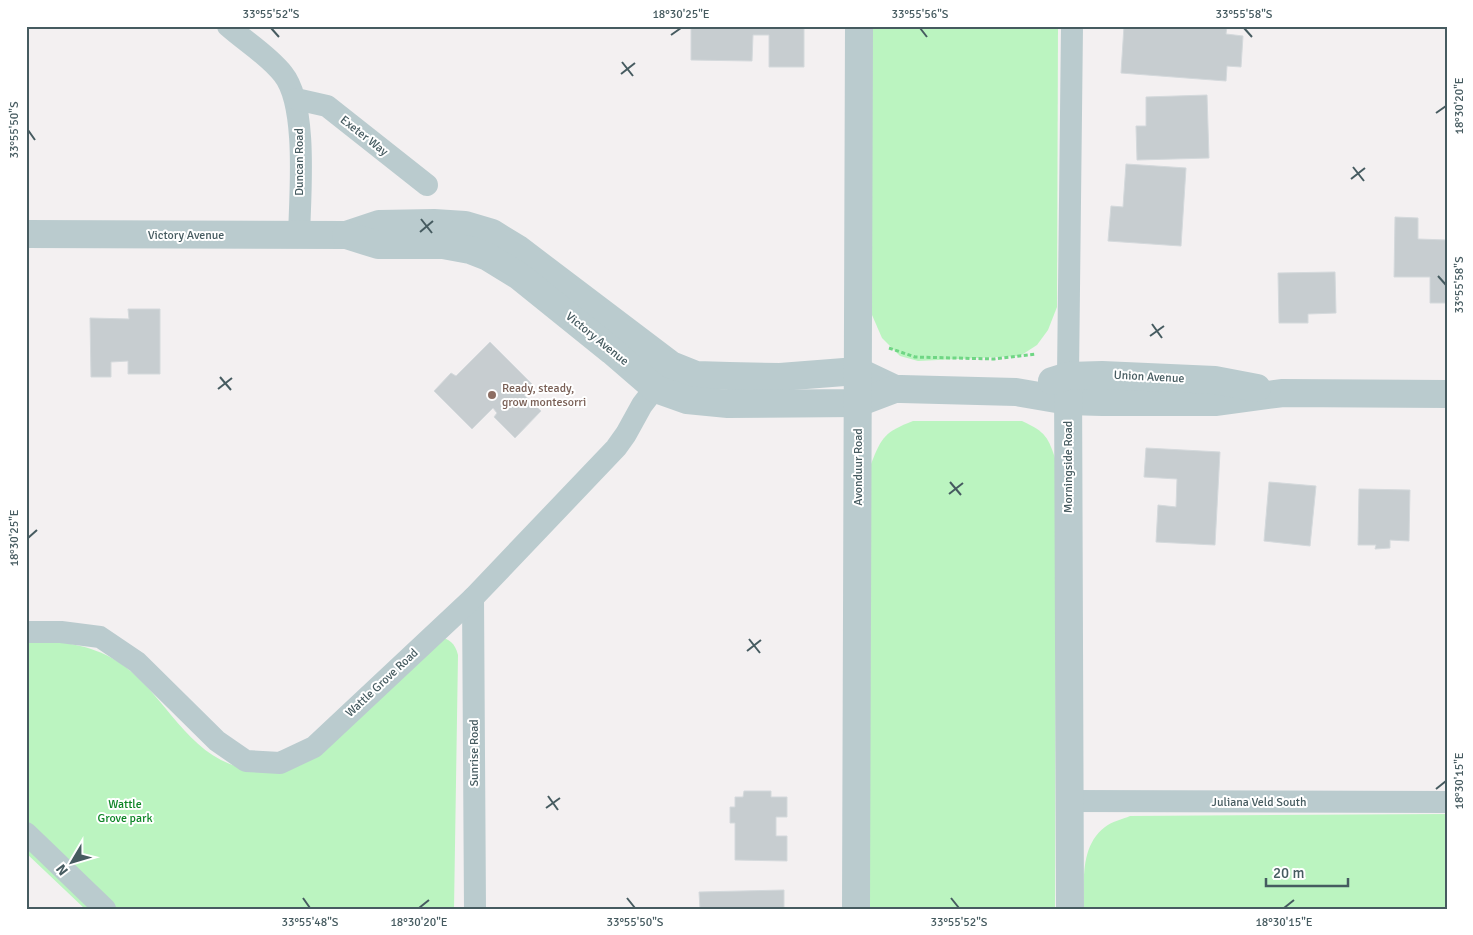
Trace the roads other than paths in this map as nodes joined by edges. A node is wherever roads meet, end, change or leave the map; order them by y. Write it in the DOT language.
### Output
graph roads {
  1 [pos="228,26"];
  2 [pos="859,26"];
  3 [pos="1072,26"];
  4 [pos="296,99"];
  5 [pos="427,185"];
  6 [pos="26,234"];
  7 [pos="346,235"];
  8 [pos="299,236"];
  9 [pos="671,366"];
  10 [pos="857,371"];
  11 [pos="656,389"];
  12 [pos="895,389"];
  13 [pos="1068,389"];
  14 [pos="1447,394"];
  15 [pos="858,404"];
  16 [pos="473,598"];
  17 [pos="26,632"];
  18 [pos="1070,802"];
  19 [pos="1447,802"];
  20 [pos="26,832"];
  21 [pos="105,909"];
  22 [pos="475,909"];
  23 [pos="856,909"];
  24 [pos="1070,909"];
  1 -- 4 [label="street, Duncan Road"];
  2 -- 10 [label="street, Avonduur Road"];
  3 -- 13 [label="street, Morningside Road"];
  4 -- 5 [label="street, Exeter Way"];
  4 -- 8 [label="street, Duncan Road"];
  6 -- 8 [label="street, Victory Avenue"];
  7 -- 8 [label="street, Victory Avenue"];
  7 -- 9 [label="street, Victory Avenue"];
  7 -- 11 [label="street, Victory Avenue"];
  9 -- 10 [label="street, Victory Avenue"];
  9 -- 11 [label="street, Wattle Grove Road"];
  10 -- 12 [label="street, Union Avenue"];
  10 -- 15 [label="street, Avonduur Road"];
  11 -- 15 [label="street, Victory Avenue"];
  11 -- 16 [label="street, Wattle Grove Road"];
  12 -- 13 [label="street, Union Avenue"];
  12 -- 15 [label="street, Union Avenue"];
  13 -- 14 [label="street, Union Avenue"];
  13 -- 18 [label="street, Morningside Road"];
  15 -- 23 [label="street, Avonduur Road"];
  16 -- 17 [label="street, Wattle Grove Road"];
  16 -- 22 [label="street, Sunrise Road"];
  18 -- 19 [label="street, Juliana Veld South"];
  18 -- 24 [label="street, Morningside Road"];
  20 -- 21 [label="street"];
}
